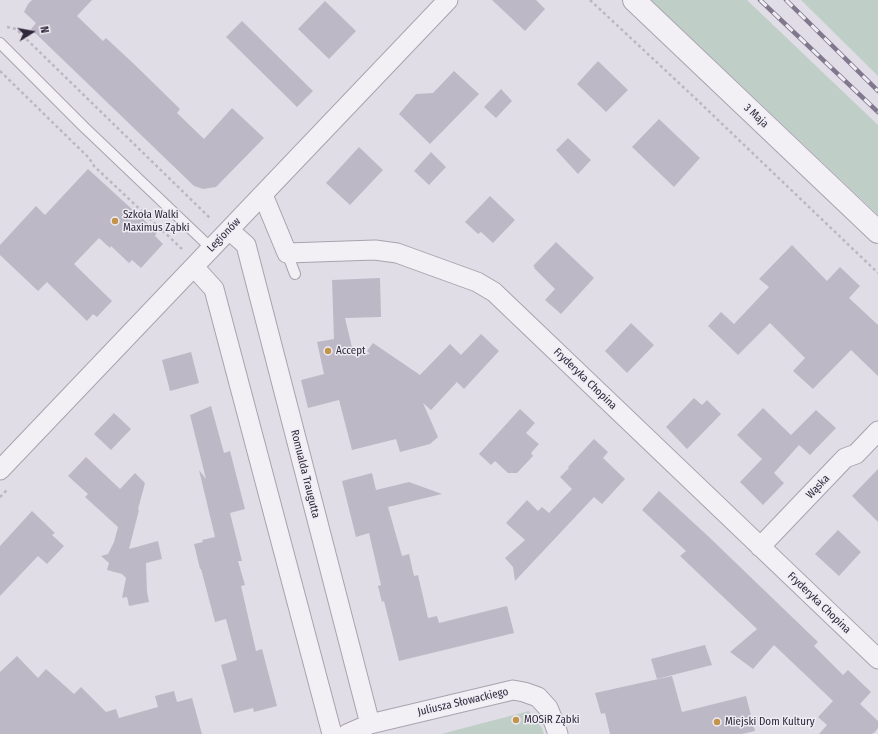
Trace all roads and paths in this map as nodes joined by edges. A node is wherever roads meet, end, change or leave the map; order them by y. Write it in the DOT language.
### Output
graph roads {
  1 [pos="448,0"];
  2 [pos="590,0"];
  3 [pos="634,0"];
  4 [pos="2,26"];
  5 [pos="0,43"];
  6 [pos="0,71"];
  7 [pos="263,195"];
  8 [pos="223,227"];
  9 [pos="878,232"];
  10 [pos="182,249"];
  11 [pos="212,249"];
  12 [pos="287,254"];
  13 [pos="194,267"];
  14 [pos="295,274"];
  15 [pos="878,274"];
  16 [pos="878,430"];
  17 [pos="0,470"];
  18 [pos="760,547"];
  19 [pos="878,659"];
  20 [pos="370,724"];
  21 [pos="332,734"];
  22 [pos="347,734"];
  23 [pos="558,734"];
  1 -- 7 [label="street, Legionów"];
  2 -- 15 [label="path"];
  3 -- 9 [label="street, 3 Maja"];
  4 -- 8 [label="path"];
  5 -- 11 [label="lane"];
  6 -- 10 [label="path"];
  7 -- 8 [label="street, Legionów"];
  7 -- 12 [label="street"];
  8 -- 11 [label="street, Legionów"];
  8 -- 20 [label="street, Romualda Traugutta"];
  11 -- 13 [label="street, Legionów"];
  12 -- 14 [label="lane"];
  12 -- 18 [label="street, Fryderyka Chopina"];
  13 -- 17 [label="street, Legionów"];
  13 -- 21 [label="street"];
  16 -- 18 [label="street, Wąska"];
  18 -- 19 [label="street, Fryderyka Chopina"];
  20 -- 22 [label="street, Juliusza Słowackiego"];
  20 -- 23 [label="street, Juliusza Słowackiego"];
}
